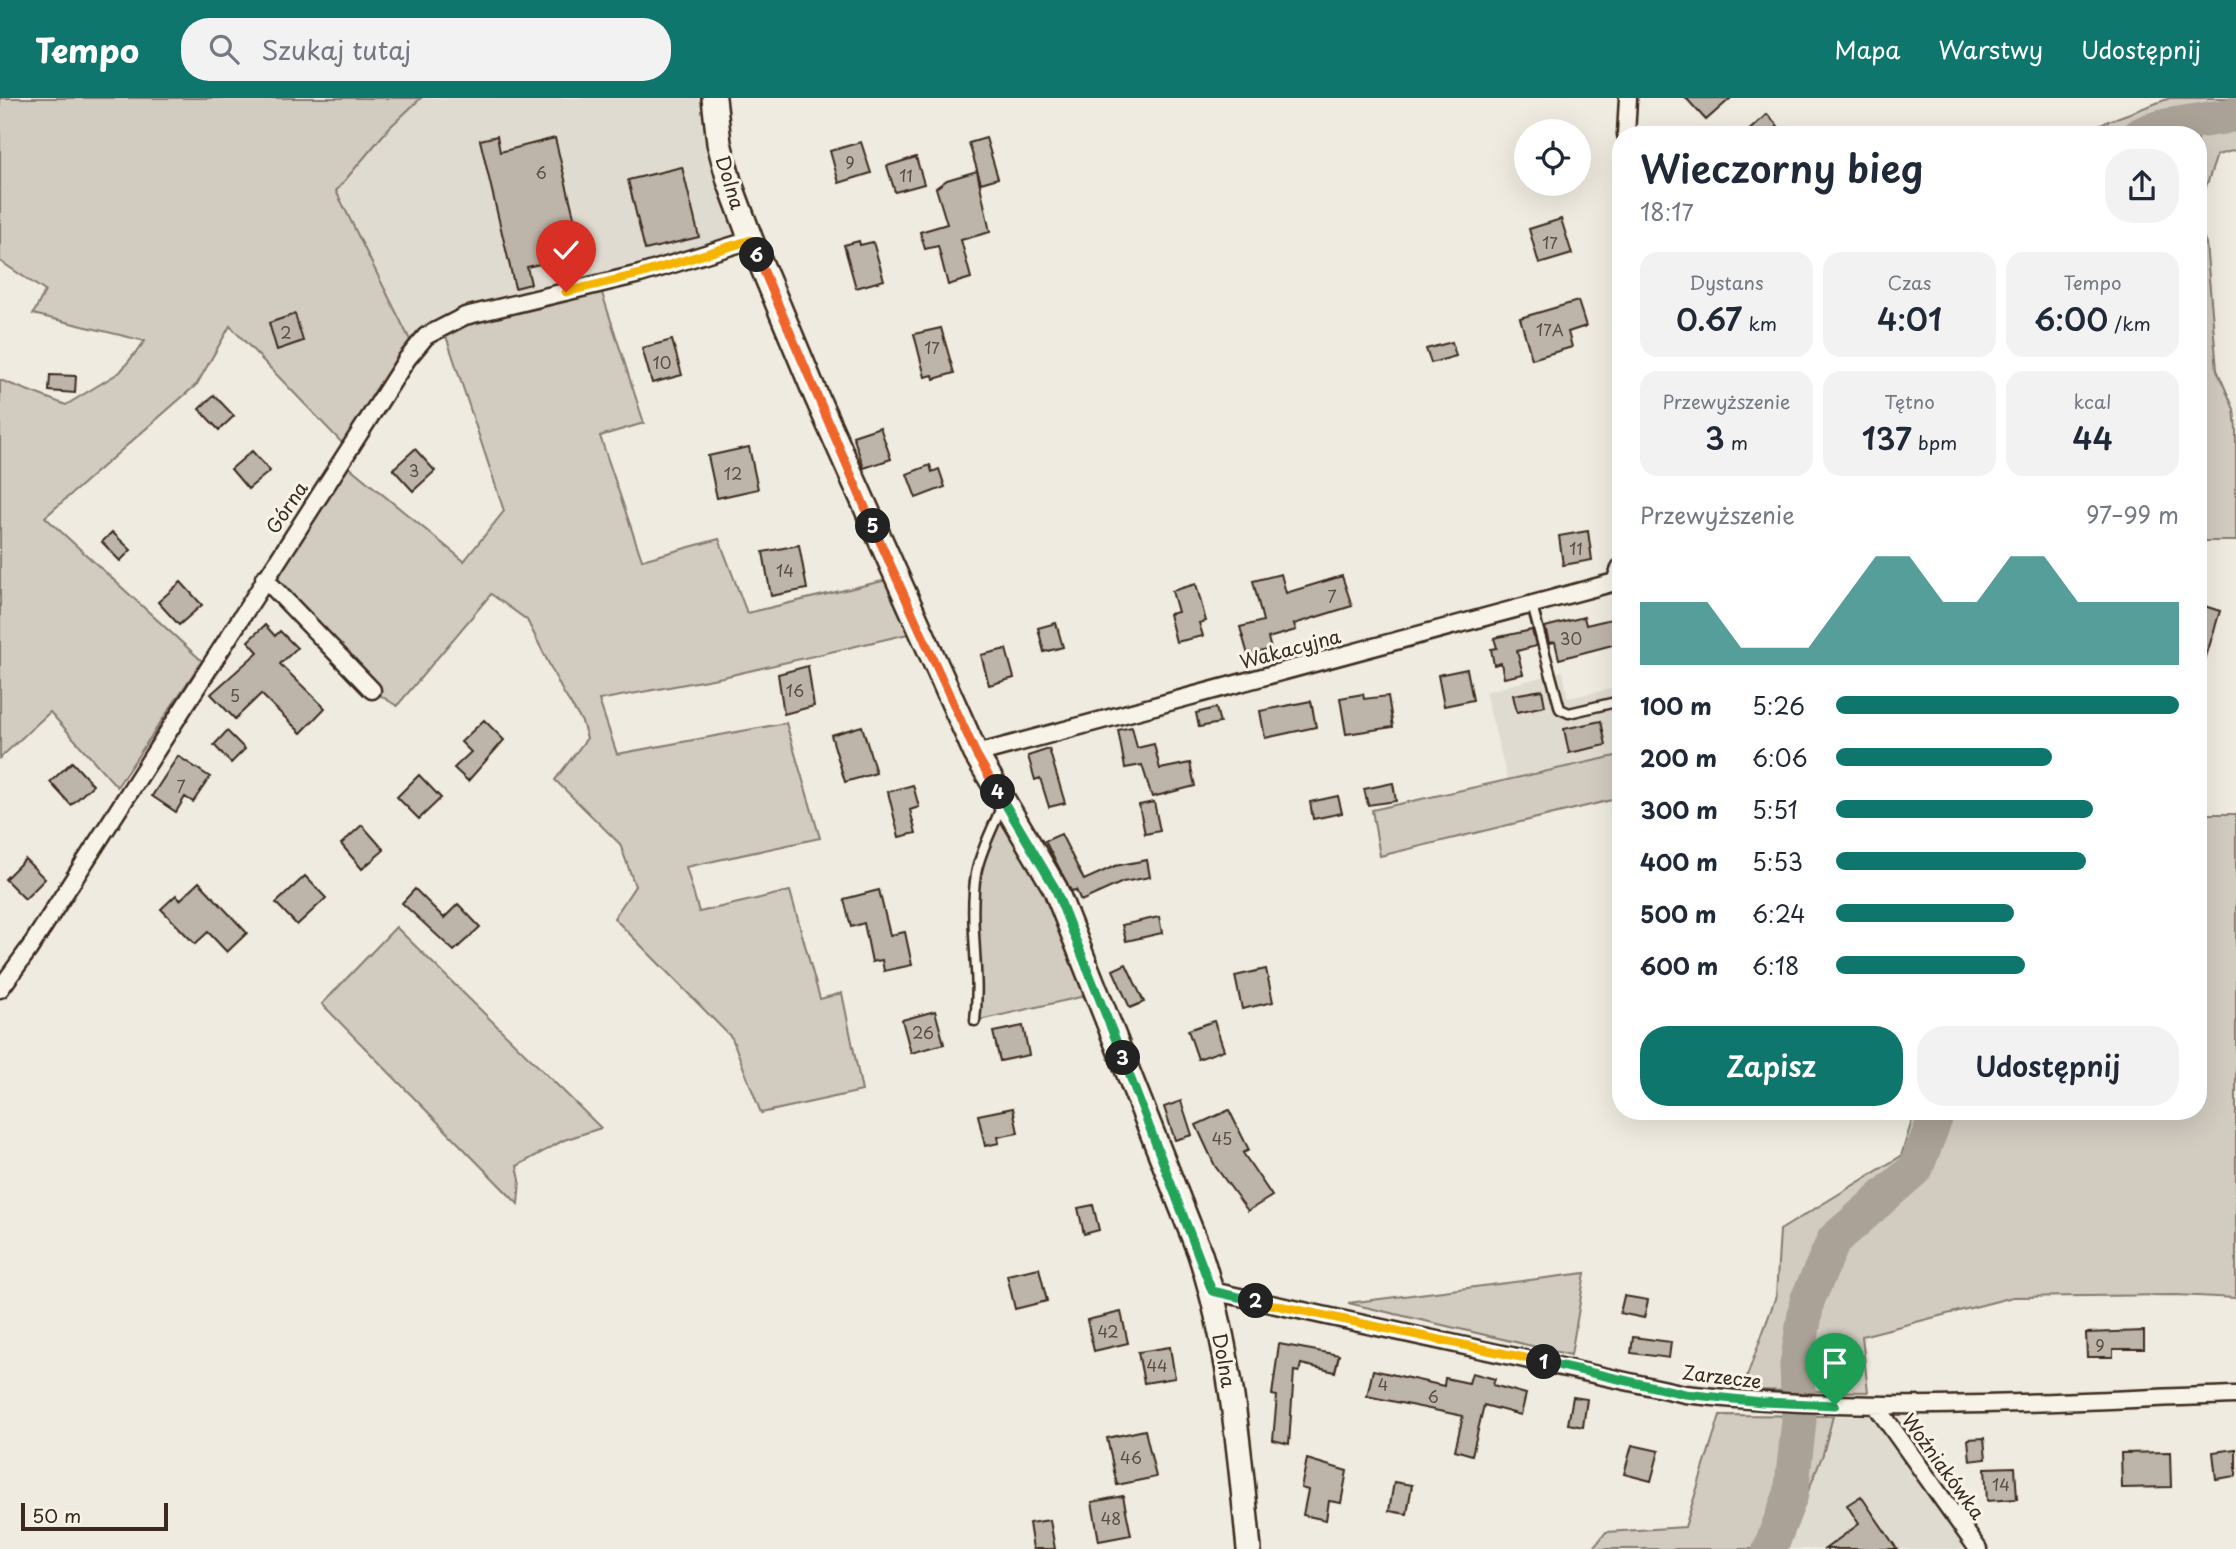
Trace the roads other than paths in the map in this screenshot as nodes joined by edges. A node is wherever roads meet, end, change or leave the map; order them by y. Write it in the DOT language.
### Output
graph roads {
  1 [pos="714,98"];
  2 [pos="1628,98"];
  3 [pos="1626,126"];
  4 [pos="751,240"];
  5 [pos="264,578"];
  6 [pos="1612,580"];
  7 [pos="1532,605"];
  8 [pos="372,690"];
  9 [pos="1612,703"];
  10 [pos="976,754"];
  11 [pos="1003,801"];
  12 [pos="0,989"];
  13 [pos="975,1021"];
  14 [pos="1212,1291"];
  15 [pos="2236,1395"];
  16 [pos="1877,1407"];
  17 [pos="1249,1549"];
  18 [pos="1978,1549"];
  1 -- 4 [label="street, Dolna"];
  2 -- 3 [label="street"];
  4 -- 5 [label="street, Górna"];
  4 -- 10 [label="street, Dolna"];
  5 -- 8 [label="street"];
  5 -- 12 [label="street, Górna"];
  6 -- 7 [label="street, Wakacyjna"];
  7 -- 9 [label="lane"];
  7 -- 10 [label="street, Wakacyjna"];
  10 -- 11 [label="street, Dolna"];
  11 -- 13 [label="lane"];
  11 -- 14 [label="street, Dolna"];
  14 -- 16 [label="street, Zarzecze"];
  14 -- 17 [label="street, Dolna"];
  15 -- 16 [label="street, Zarzecze"];
  16 -- 18 [label="street, Woźniakówka"];
}
